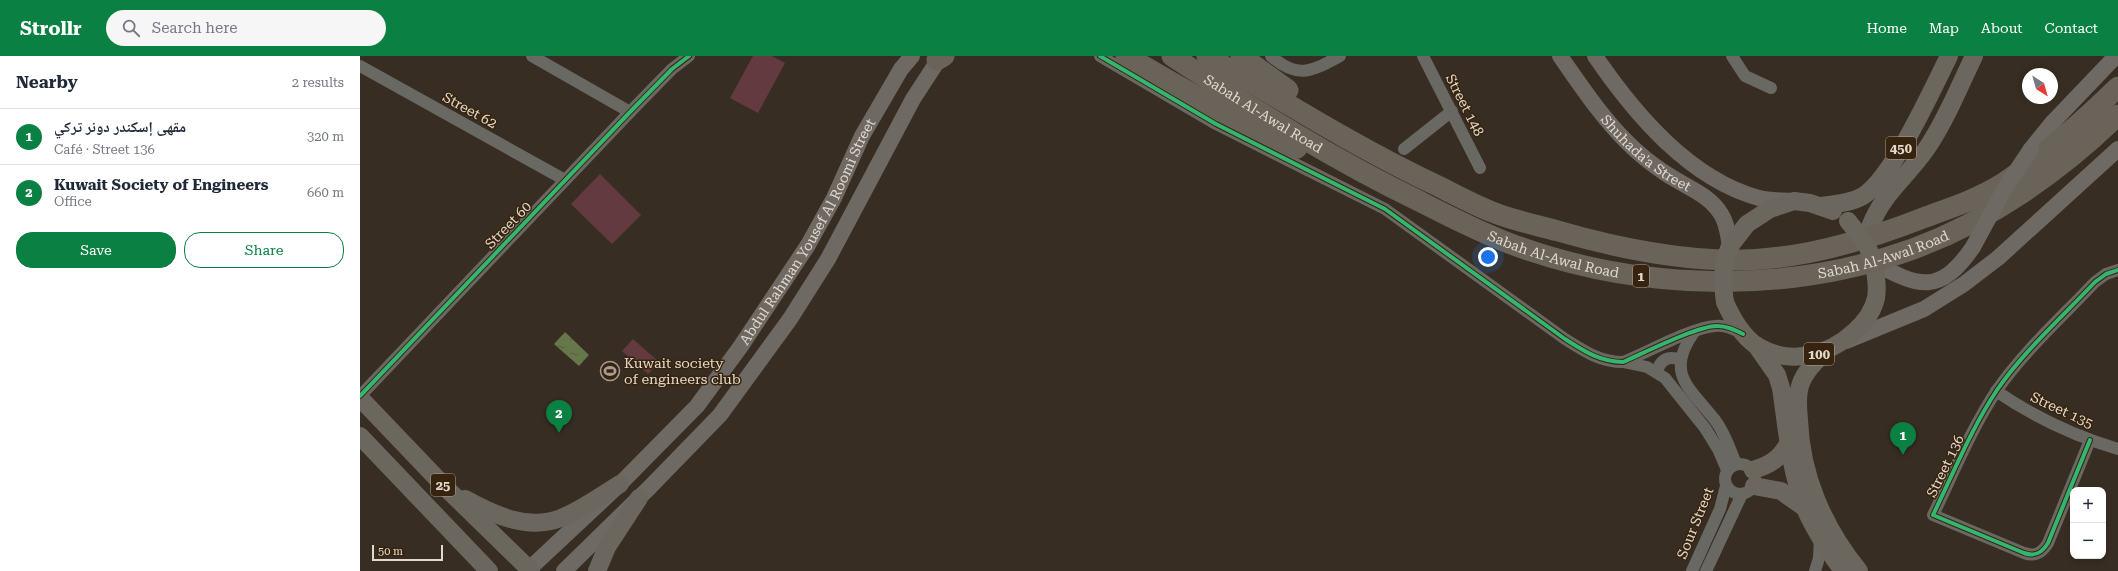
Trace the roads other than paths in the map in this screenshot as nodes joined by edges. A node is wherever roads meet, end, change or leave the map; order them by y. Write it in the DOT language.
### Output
graph roads {
  1 [pos="532,56"];
  2 [pos="679,56"];
  3 [pos="689,56"];
  4 [pos="912,56"];
  5 [pos="1100,56"];
  6 [pos="1126,56"];
  7 [pos="1172,56"];
  8 [pos="1207,56"];
  9 [pos="1241,56"];
  10 [pos="1271,56"];
  11 [pos="1340,56"];
  12 [pos="1424,56"];
  13 [pos="1560,56"];
  14 [pos="1595,56"];
  15 [pos="1732,56"];
  16 [pos="1949,56"];
  17 [pos="1974,56"];
  18 [pos="2116,56"];
  19 [pos="941,58"];
  20 [pos="360,66"];
  21 [pos="672,69"];
  22 [pos="2118,87"];
  23 [pos="1771,88"];
  24 [pos="1452,111"];
  25 [pos="630,112"];
  26 [pos="2118,115"];
  27 [pos="1404,149"];
  28 [pos="2117,151"];
  29 [pos="1342,162"];
  30 [pos="1387,162"];
  31 [pos="1480,168"];
  32 [pos="565,180"];
  33 [pos="1794,201"];
  34 [pos="1822,206"];
  35 [pos="1867,245"];
  36 [pos="1730,246"];
  37 [pos="1873,262"];
  38 [pos="2118,270"];
  39 [pos="1695,331"];
  40 [pos="1750,340"];
  41 [pos="1843,342"];
  42 [pos="1825,352"];
  43 [pos="1680,360"];
  44 [pos="1624,362"];
  45 [pos="1657,372"];
  46 [pos="1996,391"];
  47 [pos="360,397"];
  48 [pos="360,436"];
  49 [pos="2090,440"];
  50 [pos="1789,442"];
  51 [pos="2118,449"];
  52 [pos="1731,467"];
  53 [pos="634,470"];
  54 [pos="1750,483"];
  55 [pos="620,484"];
  56 [pos="1726,486"];
  57 [pos="448,489"];
  58 [pos="645,492"];
  59 [pos="1805,508"];
  60 [pos="1820,537"];
  61 [pos="529,570"];
  62 [pos="490,571"];
  63 [pos="564,571"];
  64 [pos="597,571"];
  65 [pos="1692,571"];
  66 [pos="1706,571"];
  67 [pos="1815,571"];
  68 [pos="1843,571"];
  69 [pos="1859,571"];
  1 -- 25 [label="street"];
  2 -- 21 [label="street"];
  3 -- 21 [label="street"];
  4 -- 53 [label="main road, Abdul Rahman Yousef Al Roomi Street"];
  5 -- 44 [label="street"];
  6 -- 29 [label="highway"];
  7 -- 29 [label="highway, Sabah Al-Awal Road / 1"];
  8 -- 30 [label="highway, Sabah Al-Awal Road / 1"];
  9 -- 30 [label="highway"];
  10 -- 11 [label="street"];
  12 -- 24 [label="street, Street 148"];
  13 -- 36 [label="main road, Shuhada'a Street"];
  14 -- 33 [label="main road, Shuhada'a Street"];
  15 -- 23 [label="street"];
  16 -- 34 [label="main road, 450"];
  17 -- 35 [label="main road, 450"];
  18 -- 37 [label="main road, Sabah Al-Awal Road, bridge"];
  19 -- 58 [label="main road, Abdul Rahman Yousef Al Roomi Street"];
  20 -- 32 [label="street, Street 62"];
  21 -- 25 [label="street, Street 60"];
  22 -- 30 [label="highway, Sabah Al-Awal Road / 1"];
  24 -- 27 [label="street"];
  24 -- 31 [label="street, Street 148"];
  25 -- 32 [label="street, Street 60"];
  26 -- 29 [label="highway, Sabah Al-Awal Road / 1"];
  28 -- 41 [label="main road"];
  32 -- 47 [label="street, Street 60"];
  33 -- 34 [label="main road, 100"];
  33 -- 36 [label="main road, 100"];
  34 -- 35 [label="main road, 100, bridge"];
  35 -- 37 [label="main road, 100, bridge"];
  36 -- 40 [label="main road, 100, bridge"];
  37 -- 41 [label="main road, 100"];
  38 -- 46 [label="street, Street 136"];
  39 -- 40 [label="street"];
  39 -- 43 [label="street"];
  39 -- 44 [label="street"];
  40 -- 42 [label="main road, 100"];
  40 -- 50 [label="main road, 100"];
  41 -- 42 [label="main road, 100"];
  42 -- 69 [label="main road, 100"];
  43 -- 45 [label="street"];
  43 -- 52 [label="street"];
  44 -- 45 [label="street"];
  45 -- 52 [label="street"];
  46 -- 49 [label="street, Street 135"];
  46 -- 49 [label="street, Street 136"];
  47 -- 57 [label="main road, 25"];
  48 -- 62 [label="main road, 25"];
  49 -- 51 [label="street, Street 135"];
  50 -- 54 [label="main road"];
  50 -- 59 [label="main road, 100"];
  52 -- 54 [label="street"];
  52 -- 56 [label="street"];
  53 -- 55 [label="main road, Abdul Rahman Yousef Al Roomi Street"];
  53 -- 58 [label="main road"];
  54 -- 56 [label="street"];
  54 -- 59 [label="main road"];
  54 -- 66 [label="street, Sour Street"];
  55 -- 57 [label="main road"];
  55 -- 61 [label="main road, Abdul Rahman Yousef Al Roomi Street"];
  56 -- 65 [label="street, Sour Street"];
  57 -- 61 [label="main road, 25"];
  58 -- 63 [label="main road, Abdul Rahman Yousef Al Roomi Street"];
  58 -- 64 [label="main road"];
  59 -- 60 [label="main road, 100"];
  60 -- 67 [label="street"];
  60 -- 68 [label="main road, 100"];
}
